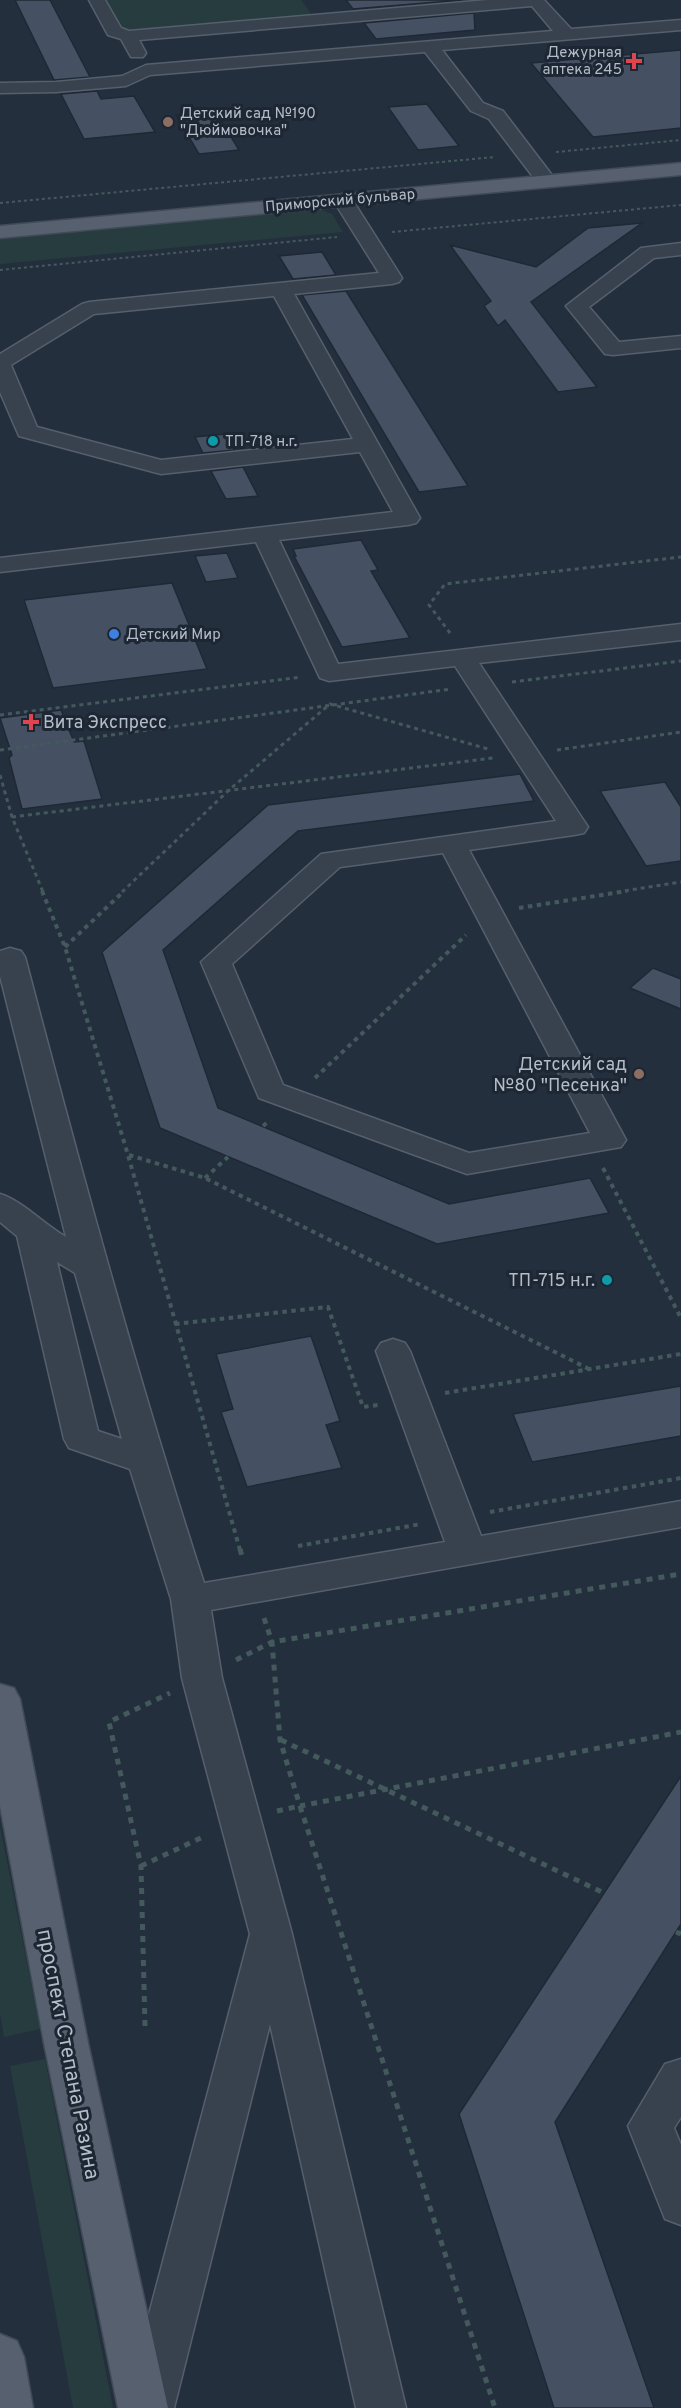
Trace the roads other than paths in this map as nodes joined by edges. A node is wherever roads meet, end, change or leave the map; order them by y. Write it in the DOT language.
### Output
graph roads {
  1 [pos="97,0"];
  2 [pos="321,0"];
  3 [pos="531,1"];
  4 [pos="436,4"];
  5 [pos="335,18"];
  6 [pos="681,25"];
  7 [pos="567,35"];
  8 [pos="128,36"];
  9 [pos="430,47"];
  10 [pos="146,70"];
  11 [pos="0,88"];
  12 [pos="681,161"];
  13 [pos="681,169"];
  14 [pos="541,174"];
  15 [pos="343,200"];
  16 [pos="0,224"];
  17 [pos="0,232"];
  18 [pos="681,249"];
  19 [pos="281,289"];
  20 [pos="681,342"];
  21 [pos="0,364"];
  22 [pos="366,444"];
  23 [pos="264,534"];
  24 [pos="0,565"];
  25 [pos="681,632"];
  26 [pos="458,647"];
  27 [pos="452,843"];
  28 [pos="10,957"];
  29 [pos="0,1204"];
  30 [pos="33,1232"];
  31 [pos="90,1267"];
  32 [pos="393,1351"];
  33 [pos="146,1461"];
  34 [pos="681,1514"];
  35 [pos="468,1552"];
  36 [pos="190,1599"];
  37 [pos="0,1699"];
  38 [pos="271,1934"];
  39 [pos="681,2078"];
  40 [pos="681,2204"];
  41 [pos="0,2357"];
  42 [pos="8,2408"];
  43 [pos="143,2408"];
  44 [pos="148,2408"];
  45 [pos="381,2408"];
  1 -- 8 [label="lane"];
  2 -- 5 [label="lane"];
  3 -- 4 [label="lane"];
  3 -- 7 [label="lane"];
  4 -- 5 [label="lane"];
  5 -- 8 [label="lane"];
  6 -- 7 [label="lane"];
  7 -- 9 [label="lane"];
  8 -- 10 [label="lane"];
  9 -- 10 [label="lane"];
  9 -- 14 [label="lane"];
  10 -- 11 [label="lane"];
  12 -- 14 [label="main road"];
  13 -- 15 [label="main road, Приморский бульвар"];
  14 -- 16 [label="main road"];
  15 -- 17 [label="main road, Приморский бульвар"];
  15 -- 19 [label="lane"];
  18 -- 20 [label="lane"];
  19 -- 21 [label="lane"];
  19 -- 22 [label="lane"];
  21 -- 22 [label="lane"];
  22 -- 23 [label="lane"];
  23 -- 24 [label="lane"];
  23 -- 26 [label="lane"];
  25 -- 26 [label="lane"];
  26 -- 27 [label="lane"];
  27 -- 27 [label="lane"];
  28 -- 31 [label="lane"];
  29 -- 30 [label="lane"];
  30 -- 31 [label="lane"];
  30 -- 33 [label="lane"];
  31 -- 33 [label="lane"];
  32 -- 35 [label="lane"];
  33 -- 36 [label="lane"];
  34 -- 35 [label="lane"];
  35 -- 36 [label="lane"];
  36 -- 38 [label="lane"];
  37 -- 43 [label="main road, проспект Степана Разина"];
  38 -- 44 [label="lane"];
  38 -- 45 [label="lane"];
  39 -- 40 [label="lane"];
  41 -- 42 [label="main road"];
}
